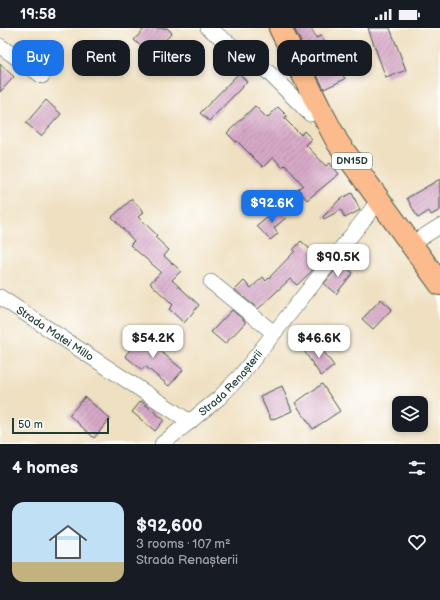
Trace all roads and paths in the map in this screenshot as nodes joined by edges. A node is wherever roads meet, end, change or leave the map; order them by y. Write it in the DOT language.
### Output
graph roads {
  1 [pos="208,28"];
  2 [pos="280,28"];
  3 [pos="0,46"];
  4 [pos="12,55"];
  5 [pos="320,109"];
  6 [pos="381,203"];
  7 [pos="440,226"];
  8 [pos="411,244"];
  9 [pos="211,282"];
  10 [pos="440,284"];
  11 [pos="0,297"];
  12 [pos="274,333"];
  13 [pos="190,422"];
  14 [pos="162,444"];
  1 -- 5 [label="street"];
  2 -- 5 [label="main road, DN15D"];
  3 -- 4 [label="street"];
  5 -- 6 [label="main road, DN15D"];
  6 -- 8 [label="main road, DN15D"];
  6 -- 12 [label="street, Strada Renașterii"];
  7 -- 8 [label="street"];
  8 -- 10 [label="main road, DN15D"];
  9 -- 12 [label="street"];
  11 -- 13 [label="street, Strada Matei Millo"];
  12 -- 13 [label="street, Strada Renașterii"];
  13 -- 14 [label="street, Strada Renașterii"];
}
